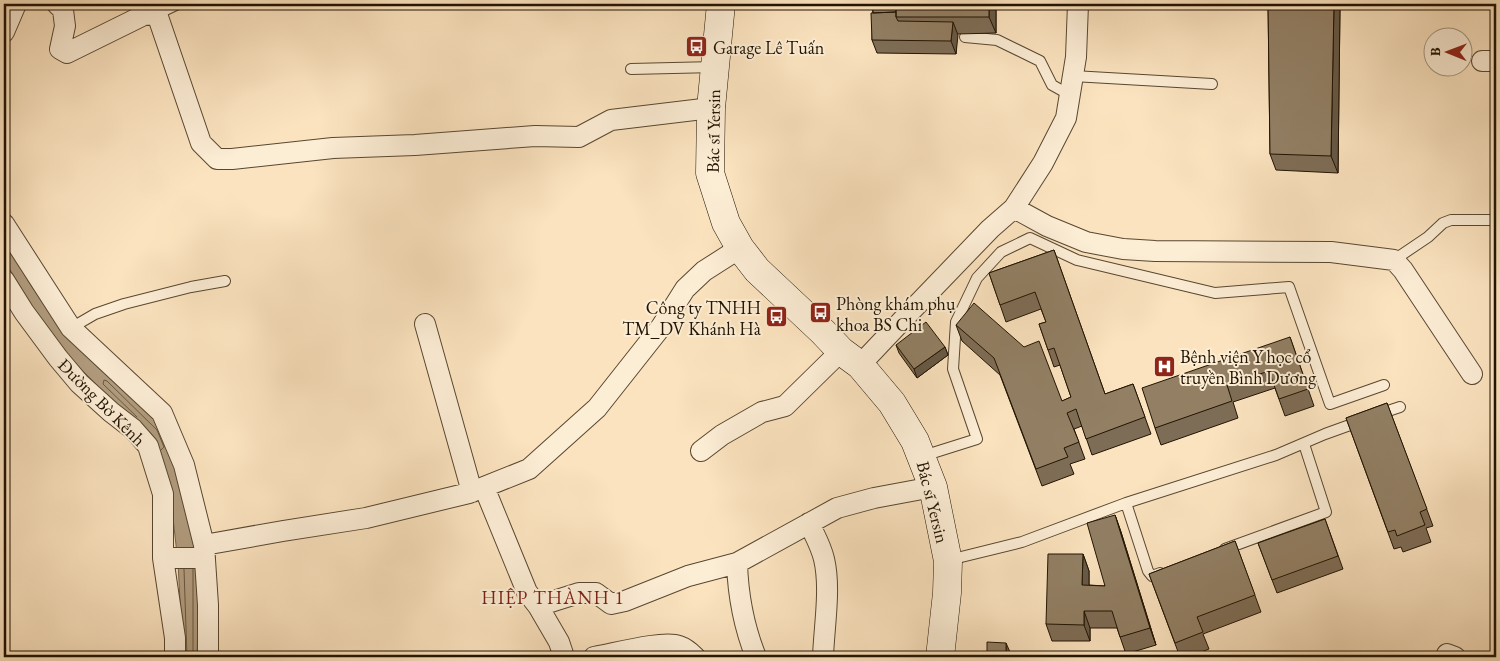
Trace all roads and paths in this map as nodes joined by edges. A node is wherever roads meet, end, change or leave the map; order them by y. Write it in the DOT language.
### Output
graph roads {
  1 [pos="15,4"];
  2 [pos="31,4"];
  3 [pos="57,4"];
  4 [pos="178,4"];
  5 [pos="721,4"];
  6 [pos="1078,4"];
  7 [pos="156,14"];
  8 [pos="4,32"];
  9 [pos="965,37"];
  10 [pos="716,67"];
  11 [pos="631,69"];
  12 [pos="1073,76"];
  13 [pos="1212,84"];
  14 [pos="1070,95"];
  15 [pos="711,108"];
  16 [pos="1014,208"];
  17 [pos="1496,220"];
  18 [pos="4,224"];
  19 [pos="740,248"];
  20 [pos="1394,260"];
  21 [pos="4,280"];
  22 [pos="225,281"];
  23 [pos="425,324"];
  24 [pos="71,328"];
  25 [pos="850,358"];
  26 [pos="1472,374"];
  27 [pos="1384,386"];
  28 [pos="1400,407"];
  29 [pos="1304,444"];
  30 [pos="701,451"];
  31 [pos="922,456"];
  32 [pos="933,487"];
  33 [pos="478,489"];
  34 [pos="1126,504"];
  35 [pos="809,523"];
  36 [pos="1216,553"];
  37 [pos="203,554"];
  38 [pos="167,558"];
  39 [pos="948,561"];
  40 [pos="737,563"];
  41 [pos="1170,569"];
  42 [pos="538,606"];
  43 [pos="175,657"];
  44 [pos="208,657"];
  45 [pos="561,657"];
  46 [pos="594,657"];
  47 [pos="695,657"];
  48 [pos="756,657"];
  49 [pos="823,657"];
  50 [pos="940,657"];
  1 -- 2 [label="street"];
  1 -- 8 [label="street"];
  3 -- 7 [label="street"];
  4 -- 7 [label="lane"];
  5 -- 10 [label="main road, Bác sĩ Yersin"];
  6 -- 12 [label="street"];
  7 -- 15 [label="street"];
  9 -- 14 [label="lane"];
  10 -- 11 [label="lane"];
  10 -- 15 [label="main road, Bác sĩ Yersin"];
  12 -- 13 [label="lane"];
  12 -- 14 [label="street"];
  14 -- 16 [label="street"];
  15 -- 19 [label="main road, Bác sĩ Yersin"];
  16 -- 20 [label="street"];
  16 -- 25 [label="street"];
  17 -- 20 [label="lane"];
  18 -- 24 [label="street"];
  19 -- 25 [label="main road, Bác sĩ Yersin"];
  19 -- 33 [label="street"];
  20 -- 26 [label="street"];
  21 -- 38 [label="street, Đường Bờ Kênh"];
  22 -- 24 [label="lane"];
  23 -- 33 [label="street"];
  24 -- 37 [label="street"];
  25 -- 30 [label="street"];
  25 -- 31 [label="main road, Bác sĩ Yersin"];
  27 -- 31 [label="lane"];
  28 -- 29 [label="lane"];
  29 -- 34 [label="lane"];
  29 -- 36 [label="lane"];
  31 -- 32 [label="main road, Bác sĩ Yersin"];
  32 -- 35 [label="street"];
  32 -- 39 [label="main road, Bác sĩ Yersin"];
  33 -- 37 [label="street"];
  33 -- 42 [label="street"];
  34 -- 39 [label="lane"];
  34 -- 41 [label="lane"];
  35 -- 40 [label="street"];
  35 -- 49 [label="street"];
  37 -- 38 [label="street"];
  37 -- 44 [label="street"];
  38 -- 43 [label="street, Đường Bờ Kênh"];
  39 -- 50 [label="main road, Bác sĩ Yersin"];
  40 -- 42 [label="street"];
  40 -- 48 [label="street"];
  42 -- 45 [label="street"];
  46 -- 47 [label="street"];
}
